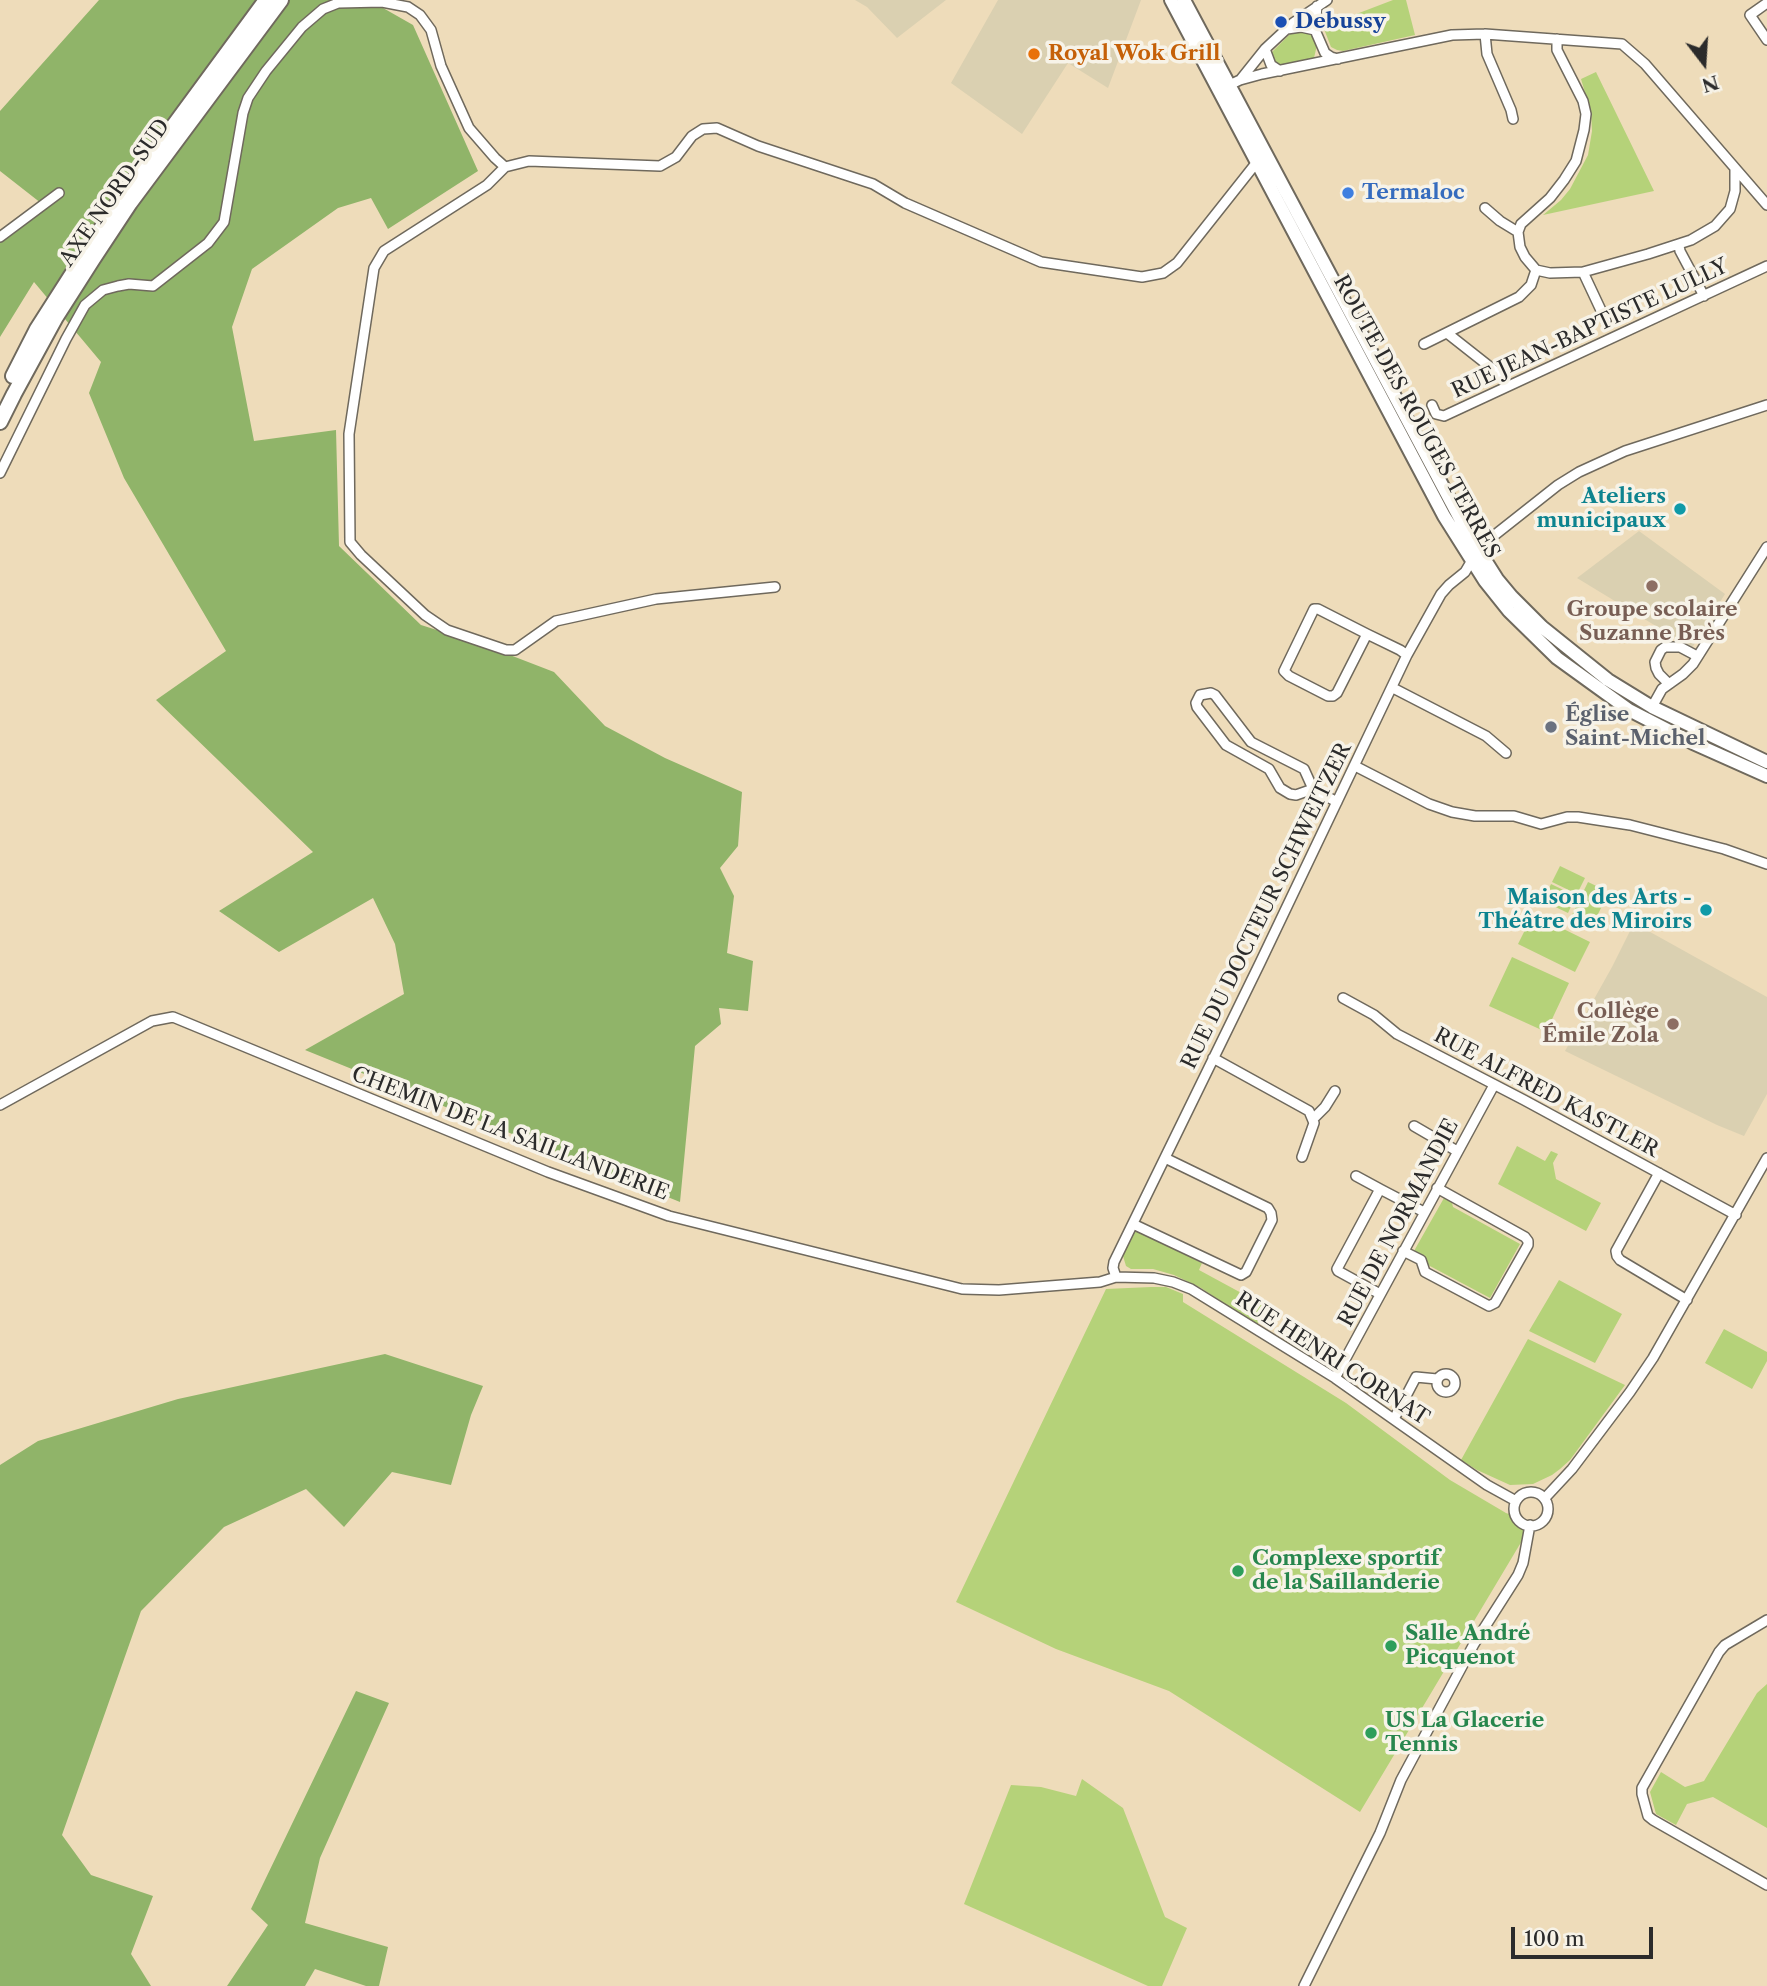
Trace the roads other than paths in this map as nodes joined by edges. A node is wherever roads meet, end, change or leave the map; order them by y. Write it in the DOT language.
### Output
graph roads {
  1 [pos="266,0"];
  2 [pos="281,0"];
  3 [pos="1171,0"];
  4 [pos="1184,0"];
  5 [pos="1327,0"];
  6 [pos="1767,3"];
  7 [pos="1317,6"];
  8 [pos="1286,30"];
  9 [pos="1315,30"];
  10 [pos="1485,34"];
  11 [pos="1558,39"];
  12 [pos="1767,40"];
  13 [pos="1321,43"];
  14 [pos="1265,49"];
  15 [pos="1338,59"];
  16 [pos="1311,64"];
  17 [pos="1280,71"];
  18 [pos="1229,85"];
  19 [pos="1513,119"];
  20 [pos="1257,162"];
  21 [pos="505,167"];
  22 [pos="1735,169"];
  23 [pos="59,193"];
  24 [pos="1767,205"];
  25 [pos="1485,208"];
  26 [pos="1518,232"];
  27 [pos="0,237"];
  28 [pos="1679,245"];
  29 [pos="1767,267"];
  30 [pos="1536,270"];
  31 [pos="1583,272"];
  32 [pos="1704,296"];
  33 [pos="1606,321"];
  34 [pos="1447,333"];
  35 [pos="1424,345"];
  36 [pos="1499,374"];
  37 [pos="0,402"];
  38 [pos="1432,405"];
  39 [pos="1767,405"];
  40 [pos="0,422"];
  41 [pos="0,473"];
  42 [pos="1767,547"];
  43 [pos="1475,556"];
  44 [pos="775,587"];
  45 [pos="1367,634"];
  46 [pos="1407,655"];
  47 [pos="1698,656"];
  48 [pos="1669,684"];
  49 [pos="1393,688"];
  50 [pos="1652,707"];
  51 [pos="1506,753"];
  52 [pos="1767,762"];
  53 [pos="1355,766"];
  54 [pos="1767,776"];
  55 [pos="1314,789"];
  56 [pos="1337,802"];
  57 [pos="1767,864"];
  58 [pos="1342,998"];
  59 [pos="1213,1058"];
  60 [pos="1494,1085"];
  61 [pos="1335,1091"];
  62 [pos="0,1105"];
  63 [pos="1313,1119"];
  64 [pos="1413,1126"];
  65 [pos="1457,1151"];
  66 [pos="1302,1157"];
  67 [pos="1165,1158"];
  68 [pos="1765,1162"];
  69 [pos="1659,1173"];
  70 [pos="1356,1176"];
  71 [pos="1767,1176"];
  72 [pos="1437,1188"];
  73 [pos="1380,1189"];
  74 [pos="1423,1212"];
  75 [pos="1736,1215"];
  76 [pos="1133,1224"];
  77 [pos="1403,1251"];
  78 [pos="1116,1277"];
  79 [pos="1380,1294"];
  80 [pos="1687,1300"];
  81 [pos="1335,1378"];
  82 [pos="1437,1379"];
  83 [pos="1394,1419"];
  84 [pos="1545,1498"];
  85 [pos="1516,1502"];
  86 [pos="1530,1525"];
  87 [pos="1767,1620"];
  88 [pos="1767,1885"];
  89 [pos="1304,1986"];
  1 -- 37 [label="highway, AXE NORD-SUD"];
  2 -- 40 [label="highway, AXE NORD-SUD"];
  3 -- 18 [label="main road, ROUTE DES ROUGES TERRES"];
  4 -- 18 [label="main road, ROUTE DES ROUGES TERRES"];
  5 -- 7 [label="street"];
  6 -- 12 [label="street"];
  7 -- 8 [label="street"];
  7 -- 9 [label="street"];
  8 -- 9 [label="street"];
  8 -- 14 [label="street"];
  9 -- 13 [label="street"];
  10 -- 11 [label="street"];
  10 -- 15 [label="street"];
  10 -- 19 [label="street"];
  11 -- 22 [label="street"];
  11 -- 26 [label="street"];
  13 -- 15 [label="street"];
  13 -- 16 [label="street"];
  14 -- 17 [label="street"];
  14 -- 18 [label="street"];
  15 -- 16 [label="street"];
  16 -- 17 [label="street"];
  17 -- 18 [label="street"];
  18 -- 20 [label="main road, ROUTE DES ROUGES TERRES"];
  18 -- 43 [label="main road, ROUTE DES ROUGES TERRES"];
  20 -- 21 [label="street"];
  20 -- 43 [label="main road, ROUTE DES ROUGES TERRES"];
  21 -- 41 [label="street"];
  21 -- 44 [label="street"];
  22 -- 24 [label="street"];
  22 -- 28 [label="street"];
  23 -- 27 [label="street"];
  25 -- 26 [label="street"];
  26 -- 30 [label="street"];
  28 -- 31 [label="street"];
  28 -- 32 [label="street"];
  29 -- 32 [label="street, RUE JEAN-BAPTISTE LULLY"];
  30 -- 31 [label="street"];
  30 -- 34 [label="street"];
  31 -- 33 [label="street"];
  32 -- 38 [label="street, RUE JEAN-BAPTISTE LULLY"];
  34 -- 35 [label="street"];
  34 -- 36 [label="street"];
  39 -- 43 [label="street, RUE DU DOCTEUR SCHWEITZER"];
  42 -- 47 [label="street"];
  43 -- 46 [label="street, RUE DU DOCTEUR SCHWEITZER"];
  43 -- 50 [label="main road, ROUTE DES ROUGES TERRES"];
  43 -- 54 [label="main road, ROUTE DES ROUGES TERRES"];
  45 -- 45 [label="street"];
  45 -- 46 [label="street"];
  46 -- 49 [label="street, RUE DU DOCTEUR SCHWEITZER"];
  47 -- 48 [label="street"];
  47 -- 48 [label="street"];
  48 -- 50 [label="street"];
  49 -- 51 [label="street"];
  49 -- 53 [label="street, RUE DU DOCTEUR SCHWEITZER"];
  50 -- 52 [label="main road, ROUTE DES ROUGES TERRES"];
  53 -- 56 [label="street, RUE DU DOCTEUR SCHWEITZER"];
  53 -- 57 [label="street"];
  55 -- 55 [label="street"];
  55 -- 56 [label="street"];
  56 -- 59 [label="street, RUE DU DOCTEUR SCHWEITZER"];
  58 -- 60 [label="street, RUE ALFRED KASTLER"];
  59 -- 63 [label="street"];
  59 -- 67 [label="street, RUE DU DOCTEUR SCHWEITZER"];
  60 -- 65 [label="street, RUE DE NORMANDIE"];
  60 -- 69 [label="street, RUE ALFRED KASTLER"];
  61 -- 63 [label="street"];
  62 -- 78 [label="street, CHEMIN DE LA SAILLANDERIE"];
  63 -- 66 [label="street"];
  64 -- 65 [label="street"];
  65 -- 72 [label="street, RUE DE NORMANDIE"];
  67 -- 76 [label="street, RUE DU DOCTEUR SCHWEITZER"];
  67 -- 76 [label="street"];
  68 -- 71 [label="street"];
  68 -- 75 [label="street"];
  69 -- 75 [label="street, RUE ALFRED KASTLER"];
  69 -- 80 [label="street"];
  70 -- 73 [label="street"];
  72 -- 74 [label="street, RUE DE NORMANDIE"];
  72 -- 77 [label="street"];
  73 -- 74 [label="street"];
  73 -- 79 [label="street"];
  74 -- 77 [label="street, RUE DE NORMANDIE"];
  75 -- 80 [label="street"];
  76 -- 78 [label="street, RUE DU DOCTEUR SCHWEITZER"];
  77 -- 79 [label="street, RUE DE NORMANDIE"];
  78 -- 81 [label="street, RUE HENRI CORNAT"];
  79 -- 81 [label="street, RUE DE NORMANDIE"];
  80 -- 84 [label="street"];
  81 -- 83 [label="street, RUE HENRI CORNAT"];
  82 -- 83 [label="street"];
  83 -- 85 [label="street, RUE HENRI CORNAT"];
  84 -- 85 [label="street"];
  84 -- 86 [label="street"];
  85 -- 86 [label="street"];
  86 -- 89 [label="street"];
  87 -- 88 [label="street"];
}
